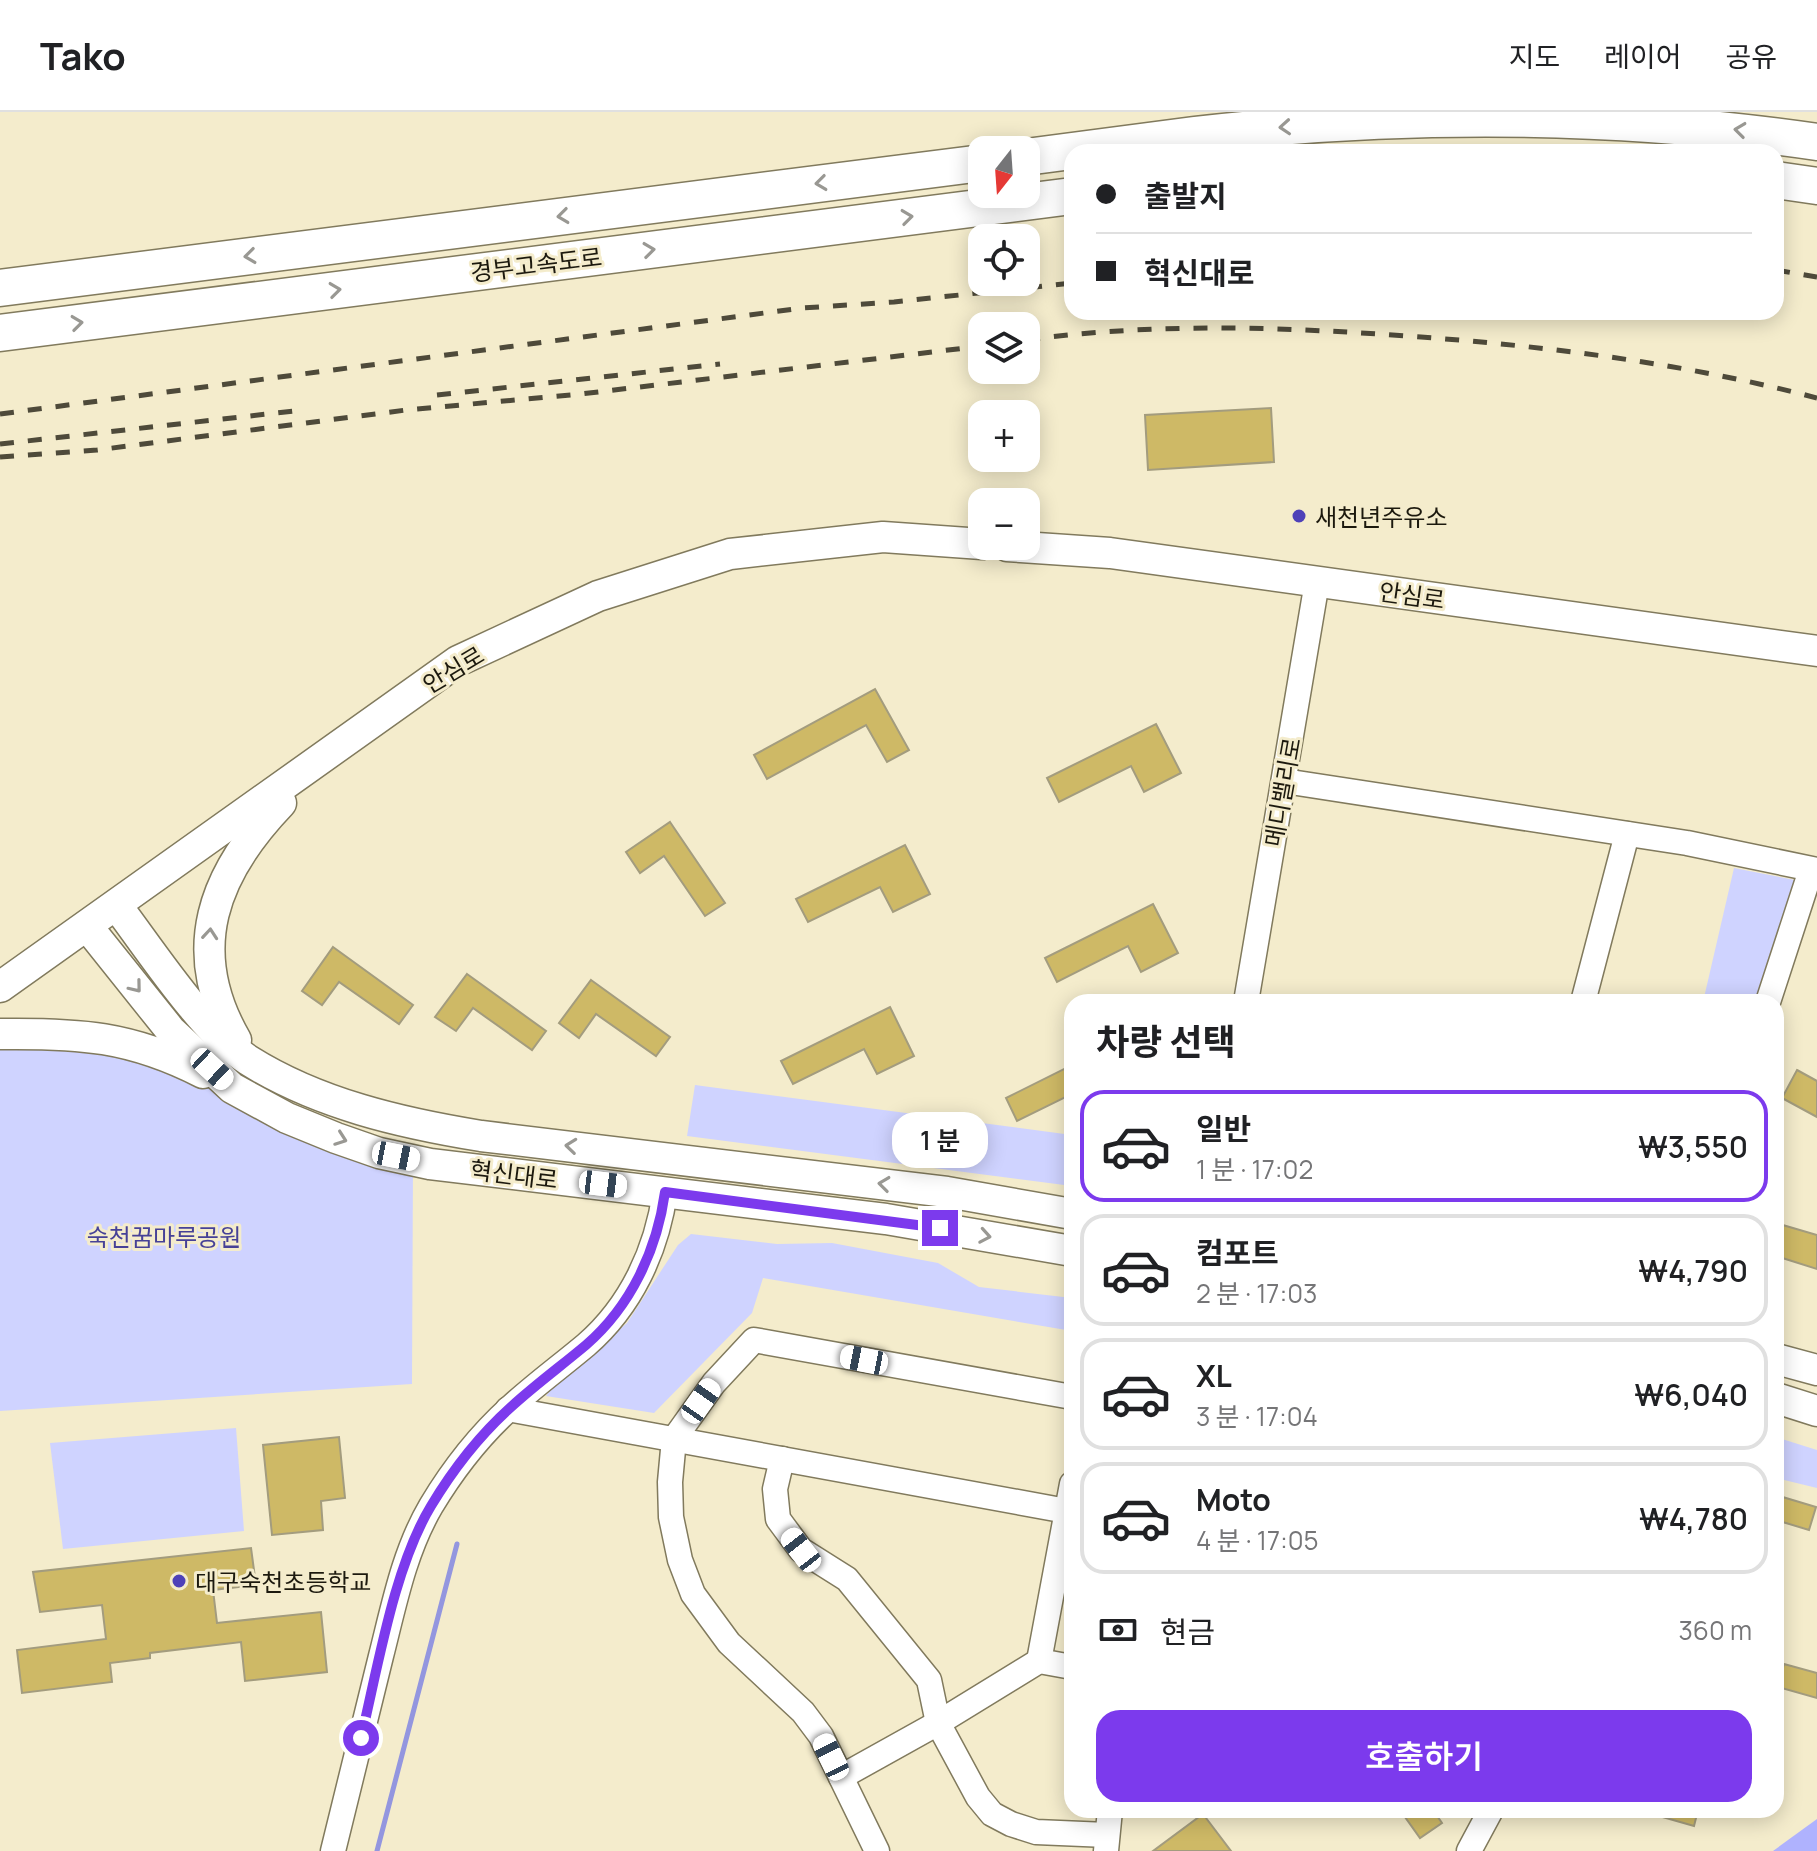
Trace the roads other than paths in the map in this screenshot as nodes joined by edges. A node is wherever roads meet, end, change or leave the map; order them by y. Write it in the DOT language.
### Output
graph roads {
  1 [pos="1817,142"];
  2 [pos="1133,144"];
  3 [pos="1064,152"];
  4 [pos="1040,155"];
  5 [pos="968,165"];
  6 [pos="1784,181"];
  7 [pos="1817,186"];
  8 [pos="1064,197"];
  9 [pos="0,288"];
  10 [pos="0,333"];
  11 [pos="968,543"];
  12 [pos="1040,548"];
  13 [pos="1317,582"];
  14 [pos="1817,651"];
  15 [pos="326,757"];
  16 [pos="1284,781"];
  17 [pos="1627,834"];
  18 [pos="1814,870"];
  19 [pos="117,906"];
  20 [pos="87,926"];
  21 [pos="0,987"];
  22 [pos="1247,994"];
  23 [pos="1585,994"];
  24 [pos="1771,994"];
  25 [pos="0,1034"];
  26 [pos="248,1059"];
  27 [pos="232,1088"];
  28 [pos="665,1192"];
  29 [pos="1064,1213"];
  30 [pos="1064,1250"];
  31 [pos="1784,1361"];
  32 [pos="1817,1370"];
  33 [pos="1064,1396"];
  34 [pos="1784,1401"];
  35 [pos="508,1409"];
  36 [pos="1817,1411"];
  37 [pos="674,1439"];
  38 [pos="782,1459"];
  39 [pos="1064,1511"];
  40 [pos="1064,1541"];
  41 [pos="1039,1661"];
  42 [pos="1064,1666"];
  43 [pos="938,1723"];
  44 [pos="841,1777"];
  45 [pos="1109,1818"];
  46 [pos="1487,1818"];
  47 [pos="1107,1843"];
  48 [pos="333,1851"];
  49 [pos="877,1851"];
  50 [pos="1469,1851"];
  1 -- 2 [label="highway, one-way"];
  3 -- 4 [label="highway, one-way"];
  5 -- 9 [label="highway, 경부고속도로, one-way"];
  6 -- 7 [label="highway"];
  10 -- 8 [label="highway, 경부고속도로, one-way"];
  11 -- 15 [label="main road, 안심로"];
  12 -- 13 [label="main road, 안심로"];
  13 -- 14 [label="main road, 안심로"];
  13 -- 16 [label="street, 메디밸리로"];
  15 -- 19 [label="main road, 안심로"];
  26 -- 15 [label="main road, one-way"];
  16 -- 17 [label="street"];
  16 -- 22 [label="street, 메디밸리로"];
  17 -- 18 [label="street"];
  17 -- 23 [label="street"];
  18 -- 24 [label="street"];
  19 -- 20 [label="main road, 안심로"];
  19 -- 26 [label="main road"];
  20 -- 21 [label="main road, 안심로"];
  20 -- 27 [label="main road, 혁신대로, one-way"];
  25 -- 27 [label="main road"];
  29 -- 26 [label="main road, one-way"];
  27 -- 28 [label="main road, 혁신대로, one-way"];
  28 -- 30 [label="main road, 혁신대로, one-way"];
  28 -- 35 [label="street"];
  31 -- 32 [label="main road"];
  33 -- 37 [label="street"];
  34 -- 36 [label="main road"];
  35 -- 37 [label="street"];
  35 -- 48 [label="street"];
  37 -- 38 [label="street"];
  37 -- 44 [label="street"];
  38 -- 39 [label="street"];
  38 -- 43 [label="street"];
  40 -- 41 [label="street"];
  41 -- 42 [label="street"];
  41 -- 43 [label="street"];
  43 -- 44 [label="street"];
  43 -- 47 [label="street"];
  44 -- 49 [label="street"];
  45 -- 47 [label="street"];
  46 -- 50 [label="street"];
}
